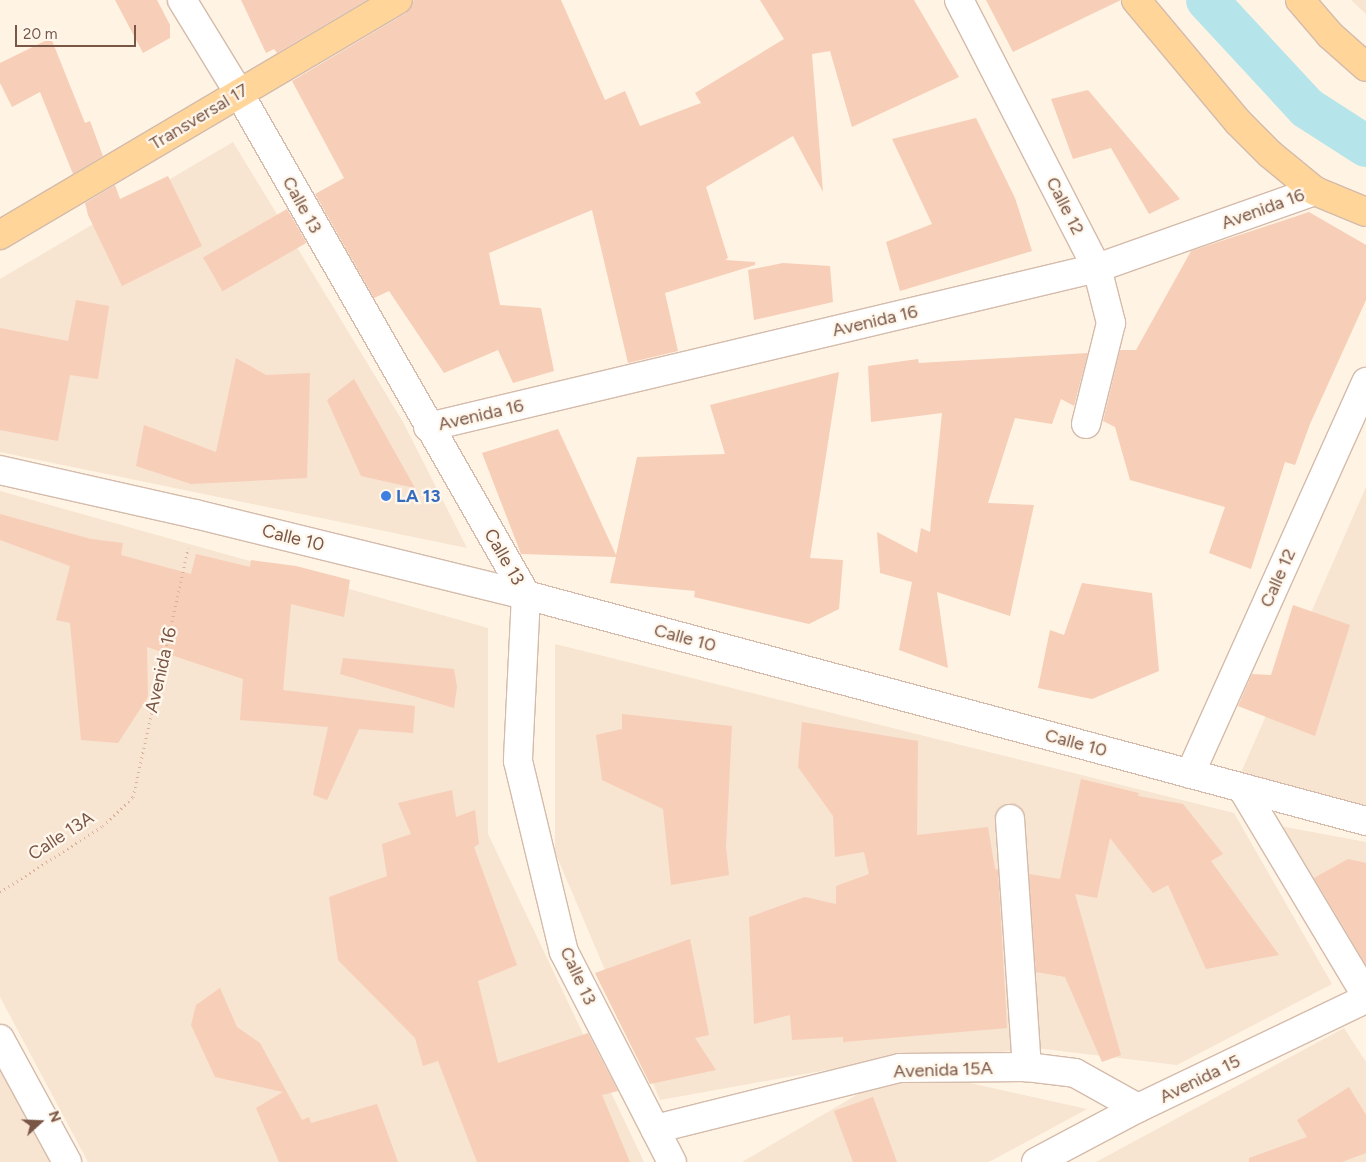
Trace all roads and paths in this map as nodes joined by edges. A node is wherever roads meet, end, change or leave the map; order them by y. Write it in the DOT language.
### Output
graph roads {
  1 [pos="182,0"];
  2 [pos="398,0"];
  3 [pos="960,0"];
  4 [pos="1136,0"];
  5 [pos="1300,0"];
  6 [pos="1366,67"];
  7 [pos="239,93"];
  8 [pos="1314,191"];
  9 [pos="1366,212"];
  10 [pos="0,235"];
  11 [pos="1096,268"];
  12 [pos="1366,382"];
  13 [pos="1086,424"];
  14 [pos="428,427"];
  15 [pos="0,470"];
  16 [pos="195,514"];
  17 [pos="526,595"];
  18 [pos="1190,774"];
  19 [pos="1242,788"];
  20 [pos="133,797"];
  21 [pos="1010,819"];
  22 [pos="1366,821"];
  23 [pos="0,892"];
  24 [pos="1366,995"];
  25 [pos="1366,999"];
  26 [pos="0,1039"];
  27 [pos="1027,1067"];
  28 [pos="1138,1108"];
  29 [pos="655,1129"];
  30 [pos="67,1162"];
  31 [pos="672,1162"];
  32 [pos="1036,1162"];
  1 -- 7 [label="street, Calle 13"];
  2 -- 7 [label="main road, Transversal 17"];
  3 -- 11 [label="street, Calle 12"];
  4 -- 8 [label="main road"];
  5 -- 6 [label="main road"];
  7 -- 10 [label="main road, Transversal 17"];
  7 -- 14 [label="street, Calle 13"];
  8 -- 9 [label="main road"];
  8 -- 11 [label="street, Avenida 16"];
  11 -- 13 [label="street, Calle 12"];
  11 -- 14 [label="street, Avenida 16"];
  12 -- 18 [label="street, Calle 12"];
  14 -- 17 [label="street, Calle 13"];
  15 -- 16 [label="street, Calle 10"];
  16 -- 17 [label="street, Calle 10"];
  16 -- 20 [label="path, Avenida 16"];
  17 -- 18 [label="street, Calle 10"];
  17 -- 29 [label="street, Calle 13"];
  18 -- 19 [label="street, Calle 10"];
  19 -- 22 [label="street, Calle 10"];
  19 -- 24 [label="street"];
  20 -- 23 [label="path, Calle 13A"];
  21 -- 27 [label="street"];
  25 -- 28 [label="street, Avenida 15"];
  26 -- 30 [label="street"];
  27 -- 28 [label="street, Avenida 15A"];
  27 -- 29 [label="street, Avenida 15A"];
  28 -- 32 [label="street, Avenida 15"];
  29 -- 31 [label="street, Calle 13"];
}
